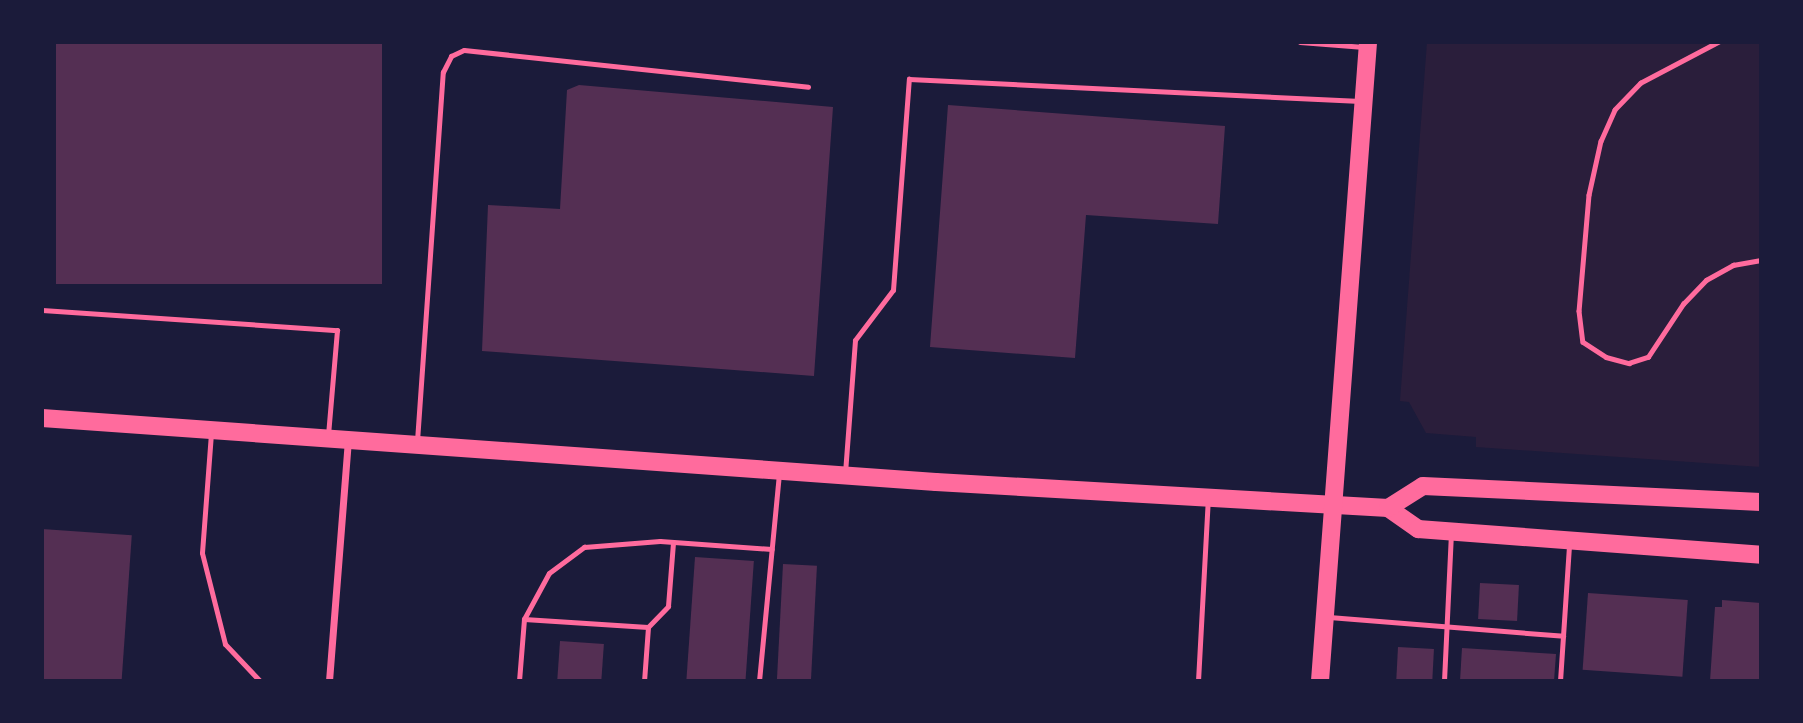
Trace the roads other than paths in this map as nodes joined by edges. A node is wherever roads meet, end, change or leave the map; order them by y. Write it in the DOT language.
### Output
graph roads {
  1 [pos="1300,42"];
  2 [pos="1368,45"];
  3 [pos="808,87"];
  4 [pos="1363,101"];
  5 [pos="42,310"];
  6 [pos="42,418"];
  7 [pos="211,430"];
  8 [pos="327,438"];
  9 [pos="348,440"];
  10 [pos="417,445"];
  11 [pos="780,471"];
  12 [pos="844,476"];
  13 [pos="1209,496"];
  14 [pos="1761,502"];
  15 [pos="1332,506"];
  16 [pos="1388,508"];
  17 [pos="1451,531"];
  18 [pos="1569,540"];
  19 [pos="673,542"];
  20 [pos="772,549"];
  21 [pos="1761,555"];
  22 [pos="1325,616"];
  23 [pos="524,618"];
  24 [pos="1447,624"];
  25 [pos="648,627"];
  26 [pos="1563,636"];
  27 [pos="260,681"];
  28 [pos="329,681"];
  29 [pos="519,681"];
  30 [pos="644,681"];
  31 [pos="759,681"];
  32 [pos="1198,681"];
  33 [pos="1320,681"];
  34 [pos="1444,681"];
  35 [pos="1560,681"];
  1 -- 2 [label="lane"];
  2 -- 4 [label="main road"];
  3 -- 10 [label="lane"];
  4 -- 12 [label="lane"];
  4 -- 15 [label="main road"];
  5 -- 8 [label="lane"];
  6 -- 7 [label="main road"];
  7 -- 8 [label="main road"];
  7 -- 27 [label="lane"];
  8 -- 9 [label="main road"];
  9 -- 10 [label="main road"];
  9 -- 28 [label="street"];
  10 -- 11 [label="main road"];
  11 -- 12 [label="main road"];
  11 -- 20 [label="lane"];
  12 -- 13 [label="main road"];
  13 -- 15 [label="main road"];
  13 -- 32 [label="lane"];
  14 -- 16 [label="main road"];
  15 -- 16 [label="main road"];
  15 -- 22 [label="main road"];
  16 -- 17 [label="main road"];
  17 -- 18 [label="main road"];
  17 -- 24 [label="lane"];
  18 -- 21 [label="main road"];
  18 -- 26 [label="lane"];
  19 -- 20 [label="lane"];
  19 -- 23 [label="lane"];
  19 -- 25 [label="lane"];
  20 -- 31 [label="lane"];
  22 -- 24 [label="lane"];
  22 -- 33 [label="main road"];
  23 -- 25 [label="lane"];
  23 -- 29 [label="lane"];
  24 -- 26 [label="lane"];
  24 -- 34 [label="lane"];
  25 -- 30 [label="lane"];
  26 -- 35 [label="lane"];
}
